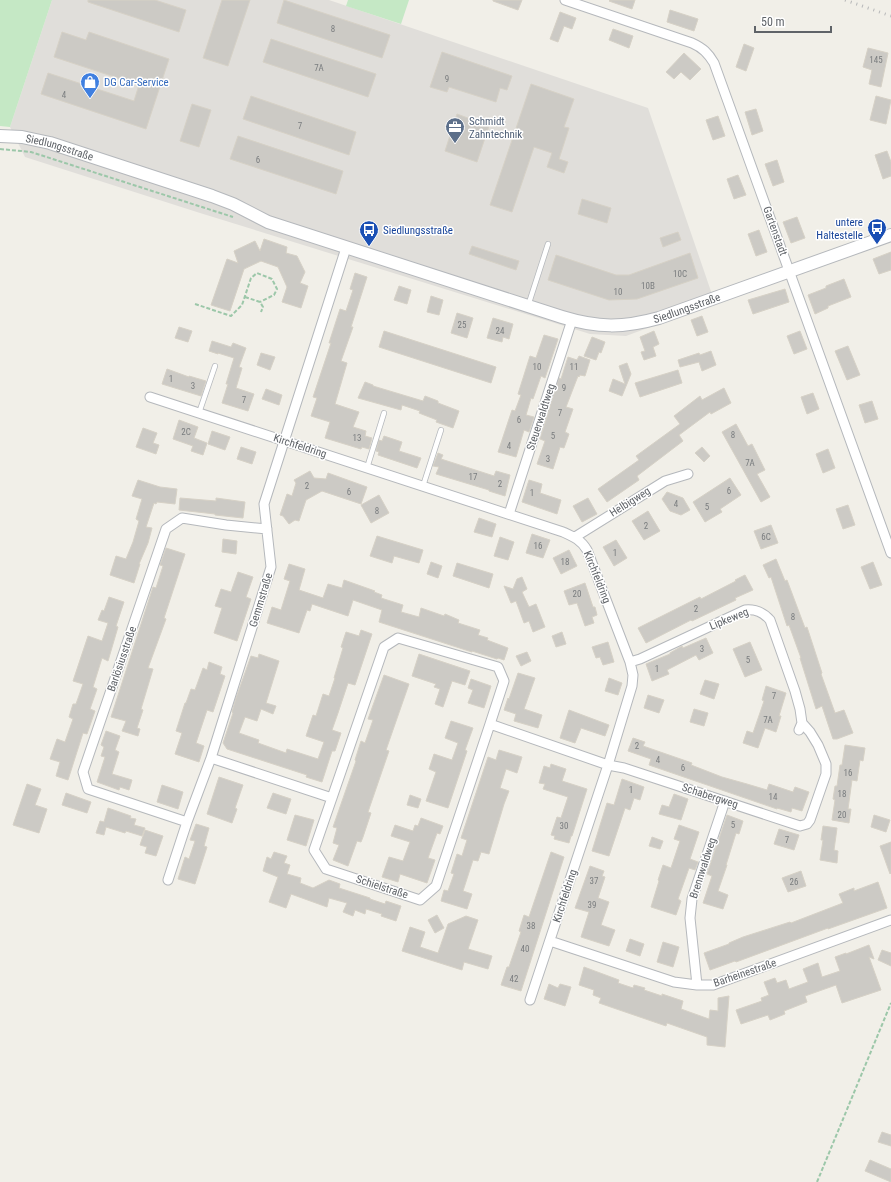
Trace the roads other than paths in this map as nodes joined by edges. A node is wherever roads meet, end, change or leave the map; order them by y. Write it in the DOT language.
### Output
graph roads {
  1 [pos="565,0"];
  2 [pos="0,136"];
  3 [pos="891,235"];
  4 [pos="548,244"];
  5 [pos="346,248"];
  6 [pos="789,271"];
  7 [pos="528,306"];
  8 [pos="572,320"];
  9 [pos="215,366"];
  10 [pos="150,397"];
  11 [pos="199,413"];
  12 [pos="384,414"];
  13 [pos="441,430"];
  14 [pos="284,441"];
  15 [pos="367,468"];
  16 [pos="688,474"];
  17 [pos="423,486"];
  18 [pos="509,514"];
  19 [pos="267,529"];
  20 [pos="575,537"];
  21 [pos="891,553"];
  22 [pos="630,662"];
  23 [pos="490,724"];
  24 [pos="211,758"];
  25 [pos="608,765"];
  26 [pos="332,798"];
  27 [pos="725,801"];
  28 [pos="810,820"];
  29 [pos="187,822"];
  30 [pos="168,880"];
  31 [pos="891,920"];
  32 [pos="550,941"];
  33 [pos="697,985"];
  34 [pos="530,1000"];
  1 -- 6 [label="street, Gartenstadt"];
  2 -- 5 [label="street, Siedlungsstraße"];
  3 -- 6 [label="street, Siedlungsstraße"];
  4 -- 7 [label="lane"];
  5 -- 7 [label="street, Siedlungsstraße"];
  5 -- 14 [label="street, Gemmstraße"];
  6 -- 8 [label="street, Siedlungsstraße"];
  6 -- 21 [label="street, Gartenstadt"];
  7 -- 8 [label="street, Siedlungsstraße"];
  8 -- 18 [label="street, Steuerwaldtweg"];
  9 -- 11 [label="lane"];
  10 -- 11 [label="street, Kirchfeldring"];
  11 -- 14 [label="street, Kirchfeldring"];
  12 -- 15 [label="lane"];
  13 -- 17 [label="lane"];
  14 -- 15 [label="street, Kirchfeldring"];
  14 -- 19 [label="street, Gemmstraße"];
  15 -- 17 [label="street, Kirchfeldring"];
  16 -- 20 [label="street, Helbigweg"];
  17 -- 18 [label="street, Kirchfeldring"];
  18 -- 20 [label="street, Kirchfeldring"];
  19 -- 24 [label="street, Gemmstraße"];
  19 -- 29 [label="street, Barlösiusstraße"];
  20 -- 22 [label="street, Kirchfeldring"];
  22 -- 25 [label="street, Kirchfeldring"];
  22 -- 28 [label="street, Lipkeweg"];
  23 -- 25 [label="street"];
  23 -- 26 [label="street, Schielstraße"];
  23 -- 26 [label="street, Schielstraße"];
  24 -- 26 [label="street"];
  24 -- 29 [label="street, Gemmstraße"];
  25 -- 27 [label="street, Schabergweg"];
  25 -- 32 [label="street, Kirchfeldring"];
  27 -- 28 [label="street, Schabergweg"];
  27 -- 33 [label="street, Brennwaldweg"];
  29 -- 30 [label="street, Gemmstraße"];
  31 -- 33 [label="street, Barheinestraße"];
  32 -- 33 [label="street, Barheinestraße"];
  32 -- 34 [label="street, Kirchfeldring"];
}
